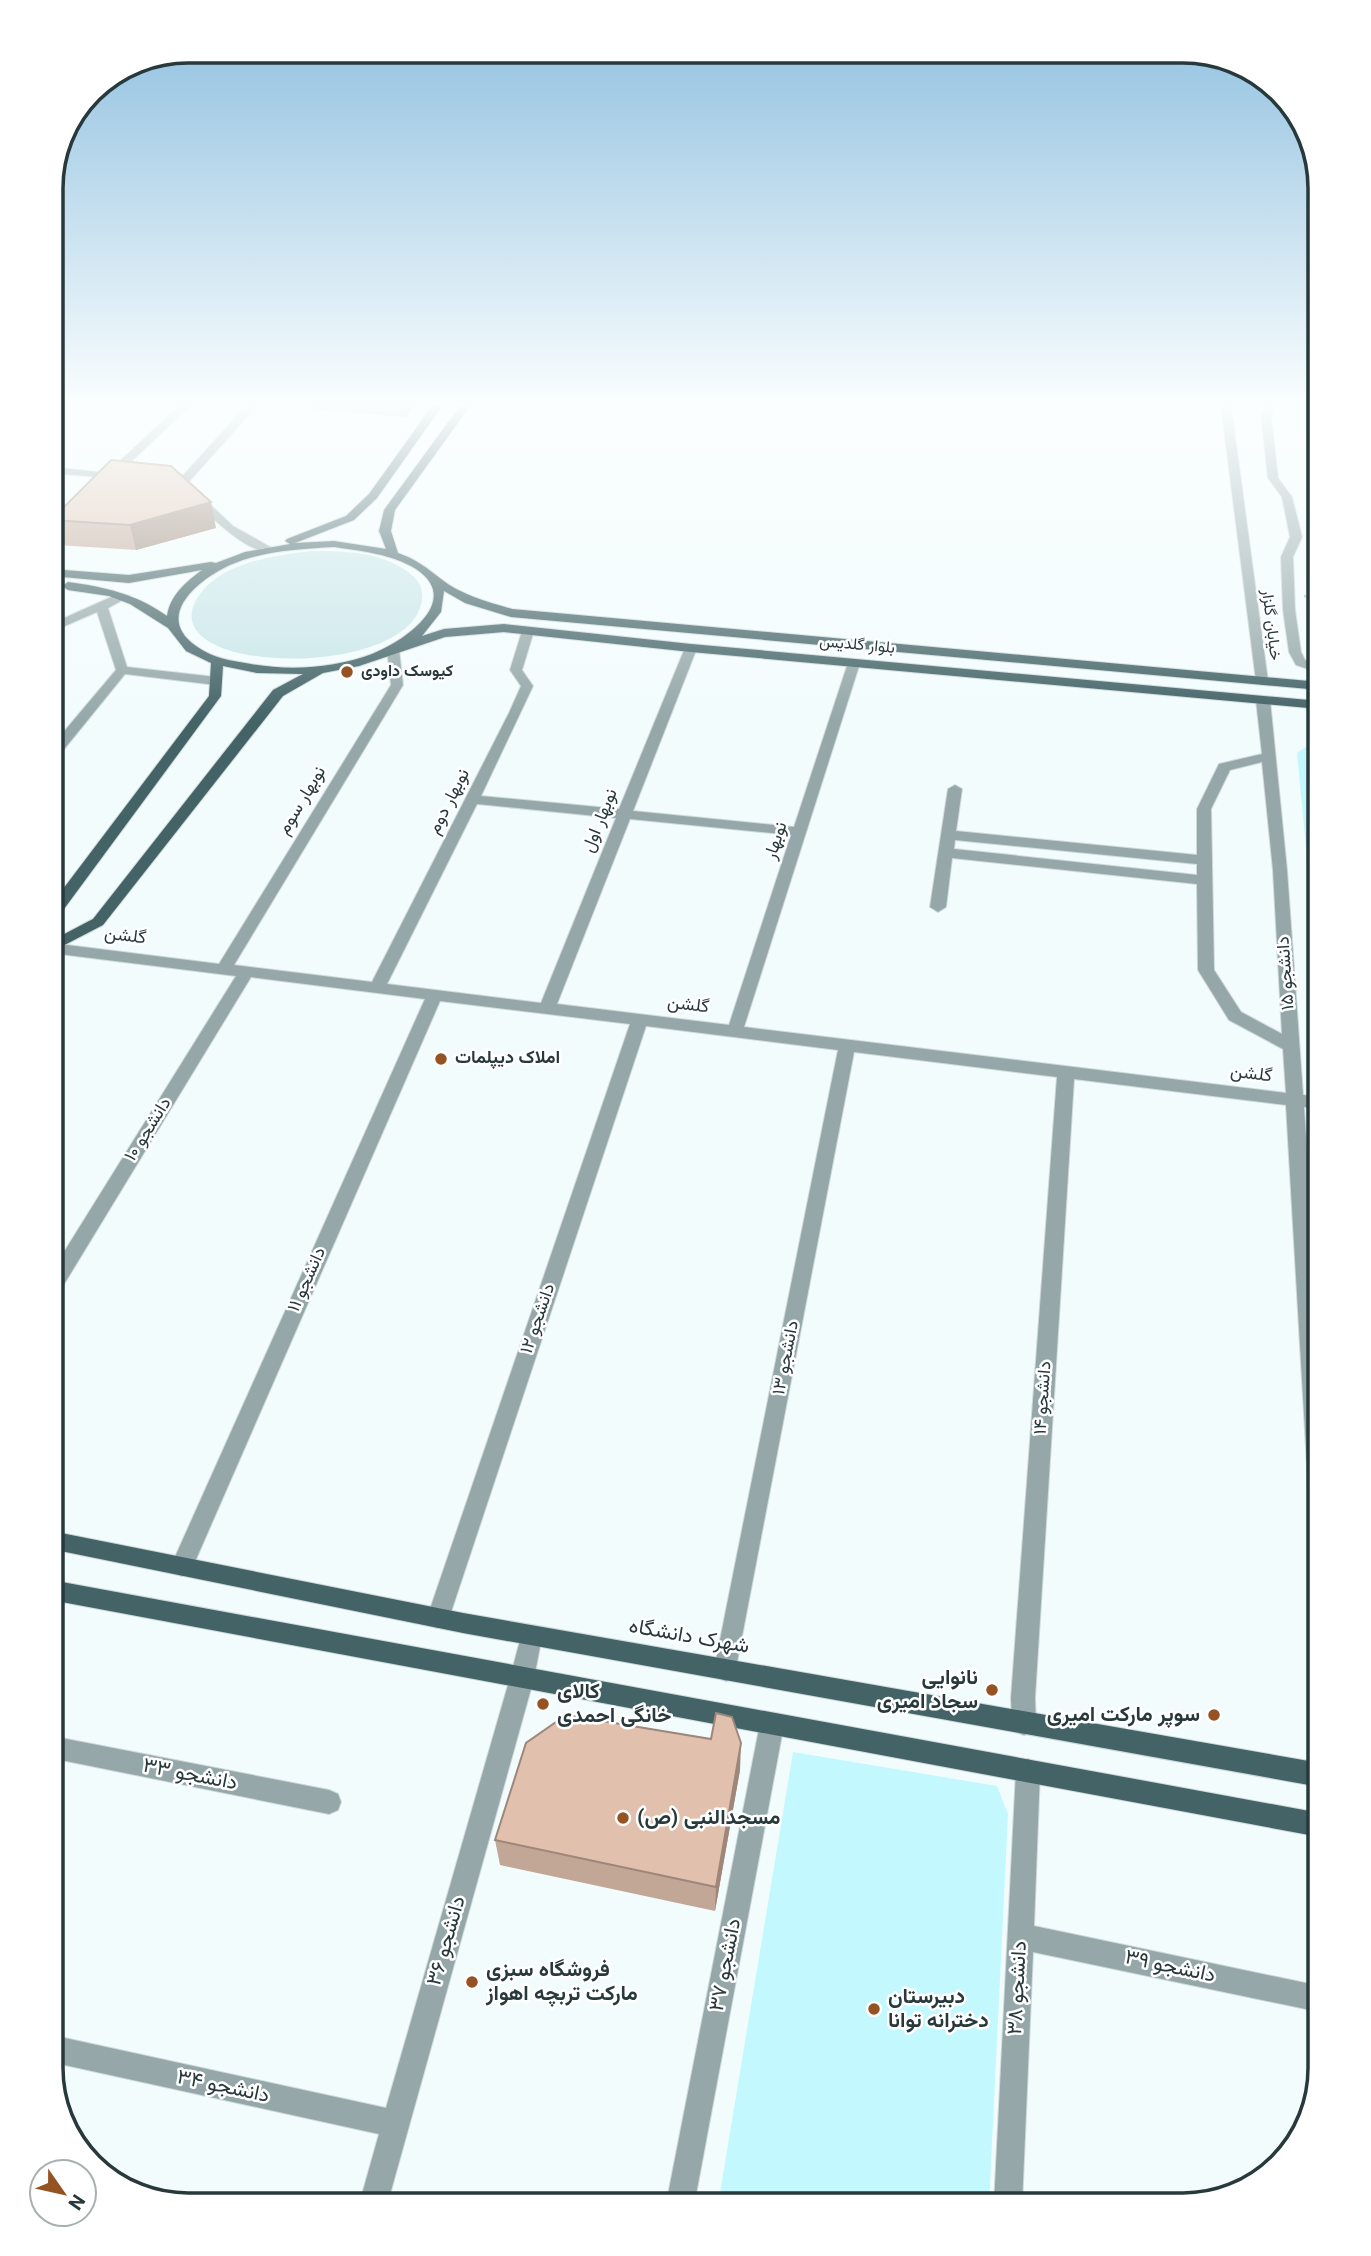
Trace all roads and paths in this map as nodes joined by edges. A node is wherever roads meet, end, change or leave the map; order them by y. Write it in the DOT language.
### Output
graph roads {
  1 [pos="209,511"];
  2 [pos="358,511"];
  3 [pos="390,511"];
  4 [pos="1240,511"];
  5 [pos="1290,511"];
  6 [pos="268,550"];
  7 [pos="393,554"];
  8 [pos="235,560"];
  9 [pos="63,573"];
  10 [pos="434,580"];
  11 [pos="63,585"];
  12 [pos="124,596"];
  13 [pos="101,606"];
  14 [pos="63,623"];
  15 [pos="172,625"];
  16 [pos="528,631"];
  17 [pos="892,646"];
  18 [pos="691,648"];
  19 [pos="393,649"];
  20 [pos="217,662"];
  21 [pos="854,663"];
  22 [pos="1308,665"];
  23 [pos="886,666"];
  24 [pos="325,668"];
  25 [pos="122,670"];
  26 [pos="216,681"];
  27 [pos="1262,681"];
  28 [pos="1308,685"];
  29 [pos="1263,700"];
  30 [pos="1308,704"];
  31 [pos="63,741"];
  32 [pos="1269,756"];
  33 [pos="955,789"];
  34 [pos="474,799"];
  35 [pos="625,814"];
  36 [pos="800,832"];
  37 [pos="948,835"];
  38 [pos="946,853"];
  39 [pos="1204,860"];
  40 [pos="1205,880"];
  41 [pos="63,900"];
  42 [pos="938,907"];
  43 [pos="63,942"];
  44 [pos="63,949"];
  45 [pos="224,969"];
  46 [pos="247,971"];
  47 [pos="377,987"];
  48 [pos="435,995"];
  49 [pos="547,1008"];
  50 [pos="640,1020"];
  51 [pos="735,1031"];
  52 [pos="848,1045"];
  53 [pos="1291,1046"];
  54 [pos="1066,1072"];
  55 [pos="1295,1100"];
  56 [pos="1308,1102"];
  57 [pos="63,1270"];
  58 [pos="1308,1307"];
  59 [pos="63,1541"];
  60 [pos="182,1566"];
  61 [pos="63,1592"];
  62 [pos="438,1618"];
  63 [pos="531,1636"];
  64 [pos="726,1671"];
  65 [pos="522,1678"];
  66 [pos="772,1724"];
  67 [pos="1024,1724"];
  68 [pos="63,1749"];
  69 [pos="1028,1771"];
  70 [pos="1308,1773"];
  71 [pos="329,1802"];
  72 [pos="1308,1823"];
  73 [pos="1020,1936"];
  74 [pos="1308,1996"];
  75 [pos="63,2052"];
  76 [pos="395,2124"];
  77 [pos="376,2193"];
  78 [pos="682,2193"];
  79 [pos="1009,2193"];
  1 -- 6 [label="street"];
  2 -- 6 [label="main road"];
  3 -- 7 [label="main road"];
  4 -- 27 [label="street, خیابان گلزار"];
  5 -- 22 [label="street"];
  6 -- 7 [label="main road, بلوار گلدیس"];
  6 -- 8 [label="main road"];
  7 -- 10 [label="main road, بلوار گلدیس"];
  8 -- 9 [label="main road"];
  8 -- 15 [label="main road"];
  10 -- 17 [label="main road, بلوار گلدیس"];
  10 -- 19 [label="main road"];
  11 -- 12 [label="main road"];
  12 -- 13 [label="street"];
  12 -- 15 [label="main road"];
  13 -- 14 [label="street"];
  13 -- 25 [label="street"];
  15 -- 20 [label="main road"];
  16 -- 18 [label="main road, بلوار گلدیس"];
  16 -- 19 [label="main road, بلوار گلدیس"];
  16 -- 34 [label="street, نوبهار دوم"];
  17 -- 23 [label="main road"];
  17 -- 27 [label="main road, بلوار گلدیس"];
  18 -- 21 [label="main road, بلوار گلدیس"];
  18 -- 35 [label="street, نوبهار اول"];
  19 -- 24 [label="main road"];
  19 -- 45 [label="street, نوبهار سوم"];
  20 -- 24 [label="main road"];
  20 -- 26 [label="main road"];
  21 -- 23 [label="main road, بلوار گلدیس"];
  21 -- 36 [label="street, نوبهار"];
  23 -- 29 [label="main road, بلوار گلدیس"];
  24 -- 43 [label="main road, گلشن"];
  25 -- 26 [label="street"];
  25 -- 31 [label="street"];
  26 -- 41 [label="main road"];
  27 -- 28 [label="main road, بلوار گلدیس"];
  27 -- 29 [label="main road"];
  29 -- 30 [label="main road, بلوار گلدیس"];
  29 -- 32 [label="street, دانشجو ۱۵"];
  32 -- 39 [label="street"];
  32 -- 53 [label="street, دانشجو ۱۵"];
  33 -- 37 [label="street"];
  34 -- 35 [label="street"];
  34 -- 47 [label="street, نوبهار دوم"];
  35 -- 36 [label="street"];
  35 -- 49 [label="street, نوبهار اول"];
  36 -- 51 [label="street, نوبهار"];
  37 -- 38 [label="street"];
  37 -- 39 [label="street"];
  38 -- 40 [label="street"];
  38 -- 42 [label="street"];
  39 -- 40 [label="street"];
  40 -- 53 [label="street"];
  44 -- 45 [label="street, گلشن"];
  45 -- 46 [label="street, گلشن"];
  46 -- 47 [label="street, گلشن"];
  46 -- 57 [label="street, دانشجو ۱۰"];
  47 -- 48 [label="street, گلشن"];
  48 -- 49 [label="street, گلشن"];
  48 -- 60 [label="street, دانشجو ۱۱"];
  49 -- 50 [label="street, گلشن"];
  50 -- 51 [label="street, گلشن"];
  50 -- 62 [label="street, دانشجو ۱۲"];
  51 -- 52 [label="street, گلشن"];
  52 -- 54 [label="street, گلشن"];
  52 -- 64 [label="street, دانشجو ۱۳"];
  53 -- 55 [label="street, دانشجو ۱۵"];
  54 -- 55 [label="street, گلشن"];
  54 -- 67 [label="street, دانشجو ۱۴"];
  55 -- 56 [label="street, گلشن"];
  55 -- 58 [label="street, دانشجو ۱۵"];
  59 -- 60 [label="main road, شهرک دانشگاه"];
  60 -- 62 [label="main road, شهرک دانشگاه"];
  61 -- 65 [label="main road"];
  62 -- 63 [label="main road, شهرک دانشگاه"];
  63 -- 64 [label="main road, شهرک دانشگاه"];
  63 -- 65 [label="street, دانشجو ۳۶"];
  64 -- 67 [label="main road, شهرک دانشگاه"];
  65 -- 66 [label="main road"];
  65 -- 76 [label="street, دانشجو ۳۶"];
  66 -- 69 [label="main road"];
  66 -- 78 [label="street, دانشجو ۳۷"];
  67 -- 70 [label="main road, شهرک دانشگاه"];
  68 -- 71 [label="street, دانشجو ۳۳"];
  69 -- 72 [label="main road"];
  69 -- 73 [label="street, دانشجو ۳۸"];
  73 -- 74 [label="street, دانشجو ۳۹"];
  73 -- 79 [label="street, دانشجو ۳۸"];
  75 -- 76 [label="street, دانشجو ۳۴"];
  76 -- 77 [label="street, دانشجو ۳۶"];
}
